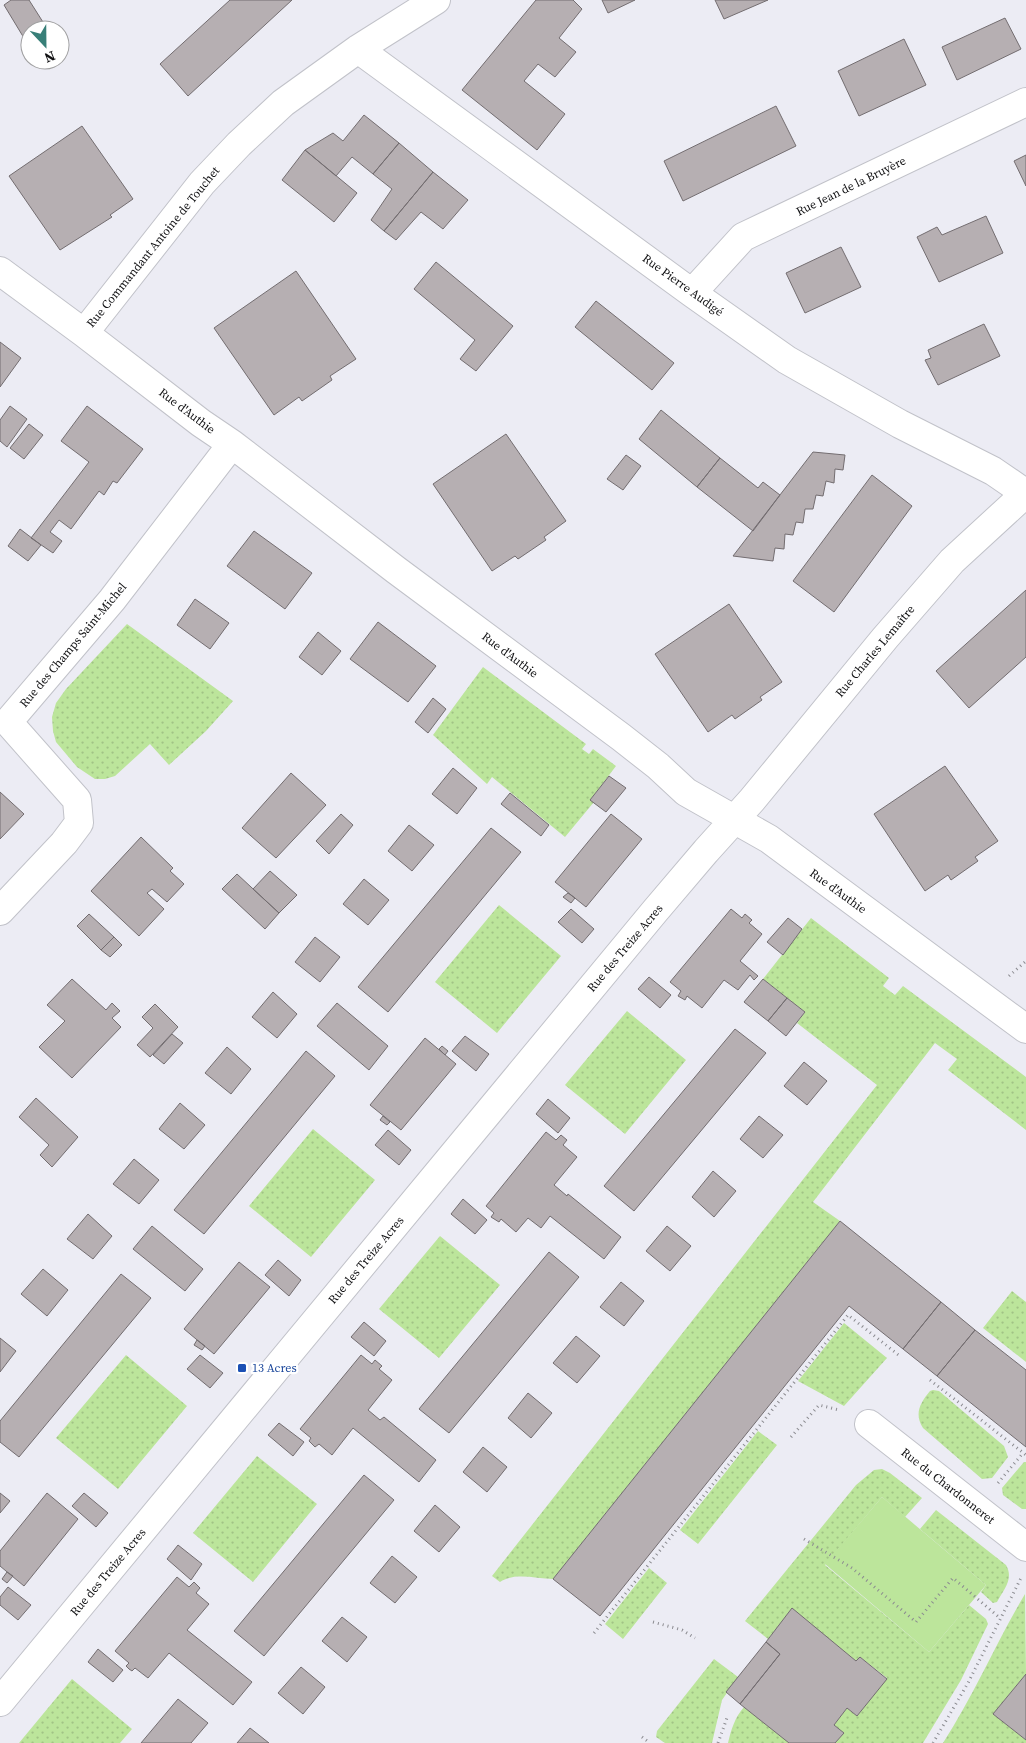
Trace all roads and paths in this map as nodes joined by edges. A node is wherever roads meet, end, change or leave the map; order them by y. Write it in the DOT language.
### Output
graph roads {
  1 [pos="436,0"];
  2 [pos="358,49"];
  3 [pos="1026,102"];
  4 [pos="0,271"];
  5 [pos="692,293"];
  6 [pos="84,332"];
  7 [pos="232,444"];
  8 [pos="1026,493"];
  9 [pos="4,718"];
  10 [pos="735,820"];
  11 [pos="0,911"];
  12 [pos="1026,961"];
  13 [pos="1004,980"];
  14 [pos="1026,1029"];
  15 [pos="901,1357"];
  16 [pos="930,1380"];
  17 [pos="845,1412"];
  18 [pos="869,1424"];
  19 [pos="791,1437"];
  20 [pos="1024,1454"];
  21 [pos="995,1487"];
  22 [pos="804,1539"];
  23 [pos="1023,1549"];
  24 [pos="1000,1618"];
  25 [pos="653,1622"];
  26 [pos="594,1633"];
  27 [pos="695,1638"];
  28 [pos="0,1702"];
  29 [pos="728,1715"];
  30 [pos="642,1737"];
  31 [pos="650,1743"];
  32 [pos="718,1743"];
  33 [pos="933,1743"];
  1 -- 2 [label="street, Rue Commandant Antoine de Touchet"];
  2 -- 5 [label="street, Rue Pierre Audigé"];
  2 -- 6 [label="street, Rue Commandant Antoine de Touchet"];
  3 -- 5 [label="street, Rue Jean de la Bruyère"];
  4 -- 6 [label="street, Rue d'Authie"];
  5 -- 8 [label="street, Rue Pierre Audigé"];
  6 -- 7 [label="street, Rue d'Authie"];
  7 -- 9 [label="street, Rue des Champs Saint-Michel"];
  7 -- 10 [label="street, Rue d'Authie"];
  8 -- 10 [label="street, Rue Charles Lemaître"];
  9 -- 11 [label="street, Rue des Champs Saint-Michel"];
  10 -- 14 [label="street, Rue d'Authie"];
  10 -- 28 [label="street, Rue des Treize Acres"];
  12 -- 13 [label="path"];
  15 -- 26 [label="path"];
  16 -- 20 [label="path"];
  17 -- 19 [label="path"];
  18 -- 23 [label="street, Rue du Chardonneret"];
  20 -- 21 [label="path"];
  22 -- 24 [label="path"];
  23 -- 24 [label="path"];
  24 -- 33 [label="path"];
  25 -- 27 [label="path"];
  29 -- 32 [label="path"];
  30 -- 31 [label="path"];
}
